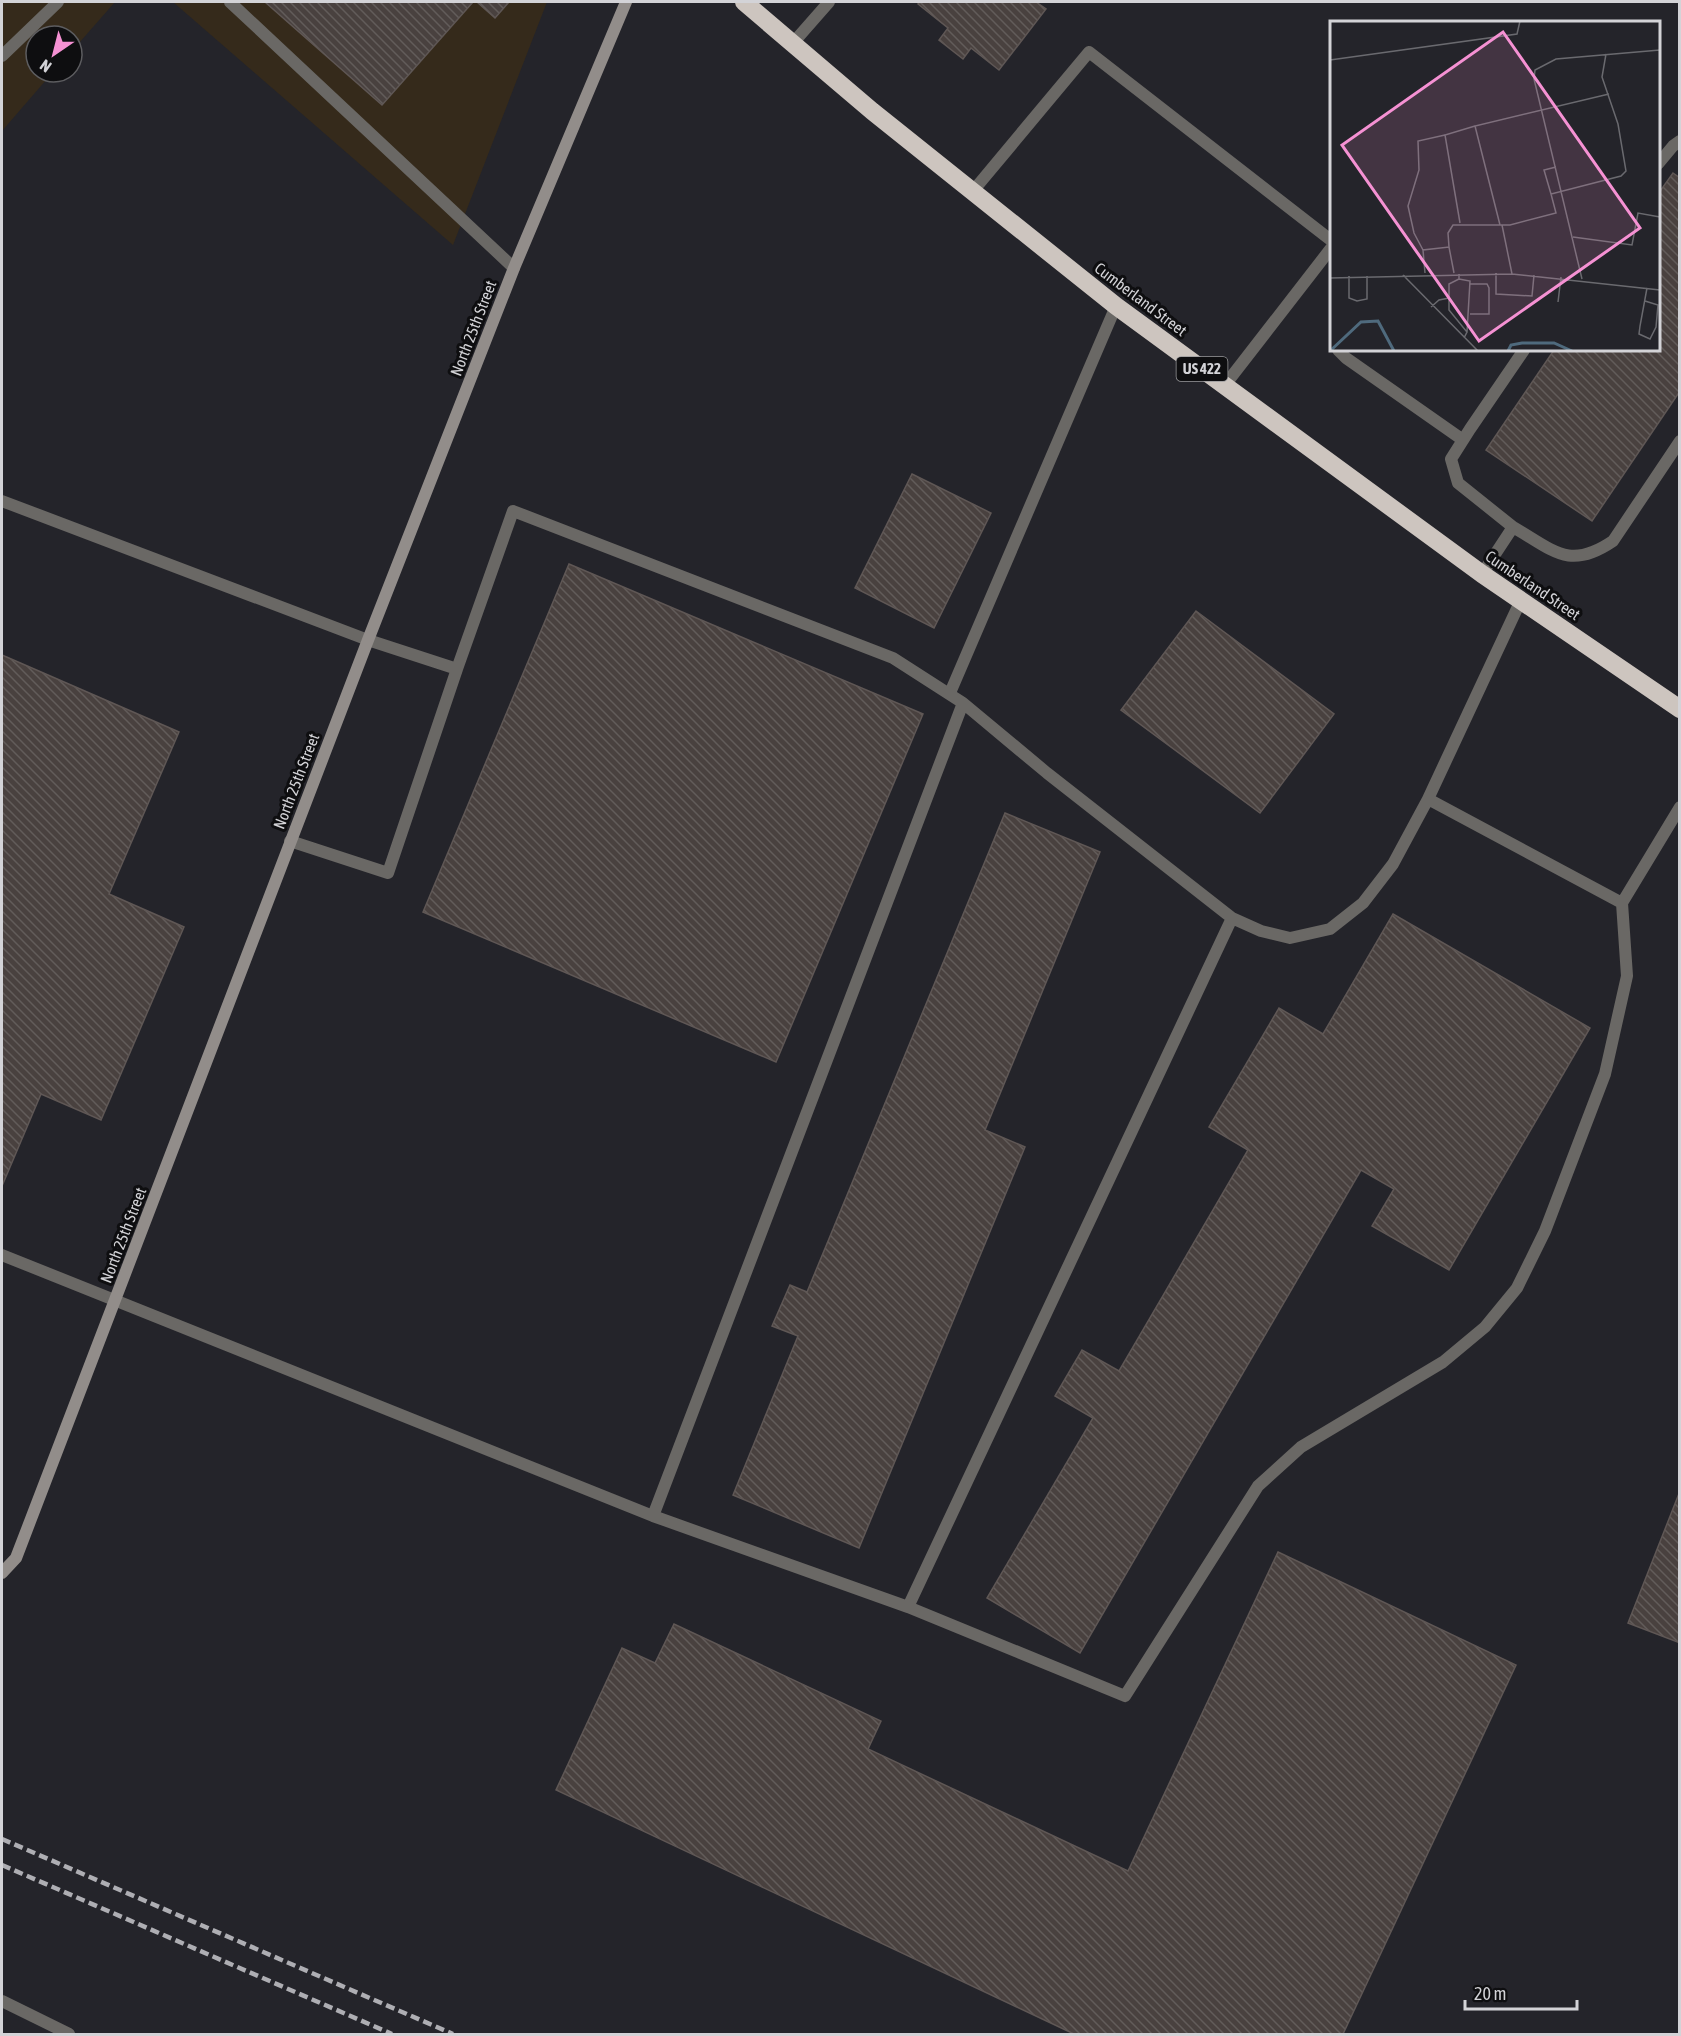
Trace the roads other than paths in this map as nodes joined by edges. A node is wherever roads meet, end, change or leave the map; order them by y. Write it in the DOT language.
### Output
graph roads {
  1 [pos="58,2"];
  2 [pos="230,2"];
  3 [pos="626,2"];
  4 [pos="744,2"];
  5 [pos="829,2"];
  6 [pos="793,43"];
  7 [pos="2,56"];
  8 [pos="1680,141"];
  9 [pos="1660,163"];
  10 [pos="973,191"];
  11 [pos="1330,239"];
  12 [pos="1330,250"];
  13 [pos="514,268"];
  14 [pos="1116,306"];
  15 [pos="1339,351"];
  16 [pos="1523,351"];
  17 [pos="1225,385"];
  18 [pos="1463,440"];
  19 [pos="1678,445"];
  20 [pos="2,501"];
  21 [pos="1513,527"];
  22 [pos="1482,574"];
  23 [pos="1521,600"];
  24 [pos="368,640"];
  25 [pos="457,669"];
  26 [pos="950,693"];
  27 [pos="963,703"];
  28 [pos="1680,709"];
  29 [pos="1428,799"];
  30 [pos="1680,807"];
  31 [pos="290,841"];
  32 [pos="1622,903"];
  33 [pos="1233,918"];
  34 [pos="2,1256"];
  35 [pos="116,1300"];
  36 [pos="653,1516"];
  37 [pos="2,1573"];
  38 [pos="908,1607"];
  39 [pos="2,2001"];
  40 [pos="69,2034"];
  1 -- 7 [label="lane"];
  2 -- 13 [label="lane"];
  3 -- 13 [label="street, North 25th Street"];
  4 -- 6 [label="highway, Cumberland Street / US 422"];
  5 -- 6 [label="lane"];
  6 -- 10 [label="highway, Cumberland Street / US 422"];
  8 -- 9 [label="lane"];
  10 -- 11 [label="lane"];
  10 -- 14 [label="highway, Cumberland Street / US 422"];
  12 -- 17 [label="lane"];
  13 -- 24 [label="street, North 25th Street"];
  14 -- 17 [label="highway, Cumberland Street / US 422"];
  14 -- 26 [label="lane"];
  15 -- 18 [label="lane"];
  16 -- 18 [label="lane"];
  17 -- 22 [label="highway, Cumberland Street / US 422"];
  18 -- 21 [label="lane"];
  19 -- 21 [label="lane"];
  20 -- 24 [label="lane"];
  21 -- 22 [label="lane"];
  22 -- 23 [label="highway, Cumberland Street / US 422"];
  23 -- 28 [label="highway, Cumberland Street / US 422"];
  23 -- 29 [label="lane"];
  24 -- 25 [label="lane"];
  24 -- 31 [label="street, North 25th Street"];
  25 -- 26 [label="lane"];
  25 -- 31 [label="lane"];
  26 -- 27 [label="lane"];
  27 -- 33 [label="lane"];
  27 -- 36 [label="lane"];
  29 -- 32 [label="lane"];
  29 -- 33 [label="lane"];
  30 -- 32 [label="lane"];
  31 -- 35 [label="street, North 25th Street"];
  32 -- 38 [label="lane"];
  33 -- 38 [label="lane"];
  34 -- 35 [label="lane"];
  35 -- 36 [label="lane"];
  35 -- 37 [label="street, North 25th Street"];
  36 -- 38 [label="lane"];
  39 -- 40 [label="lane"];
}
